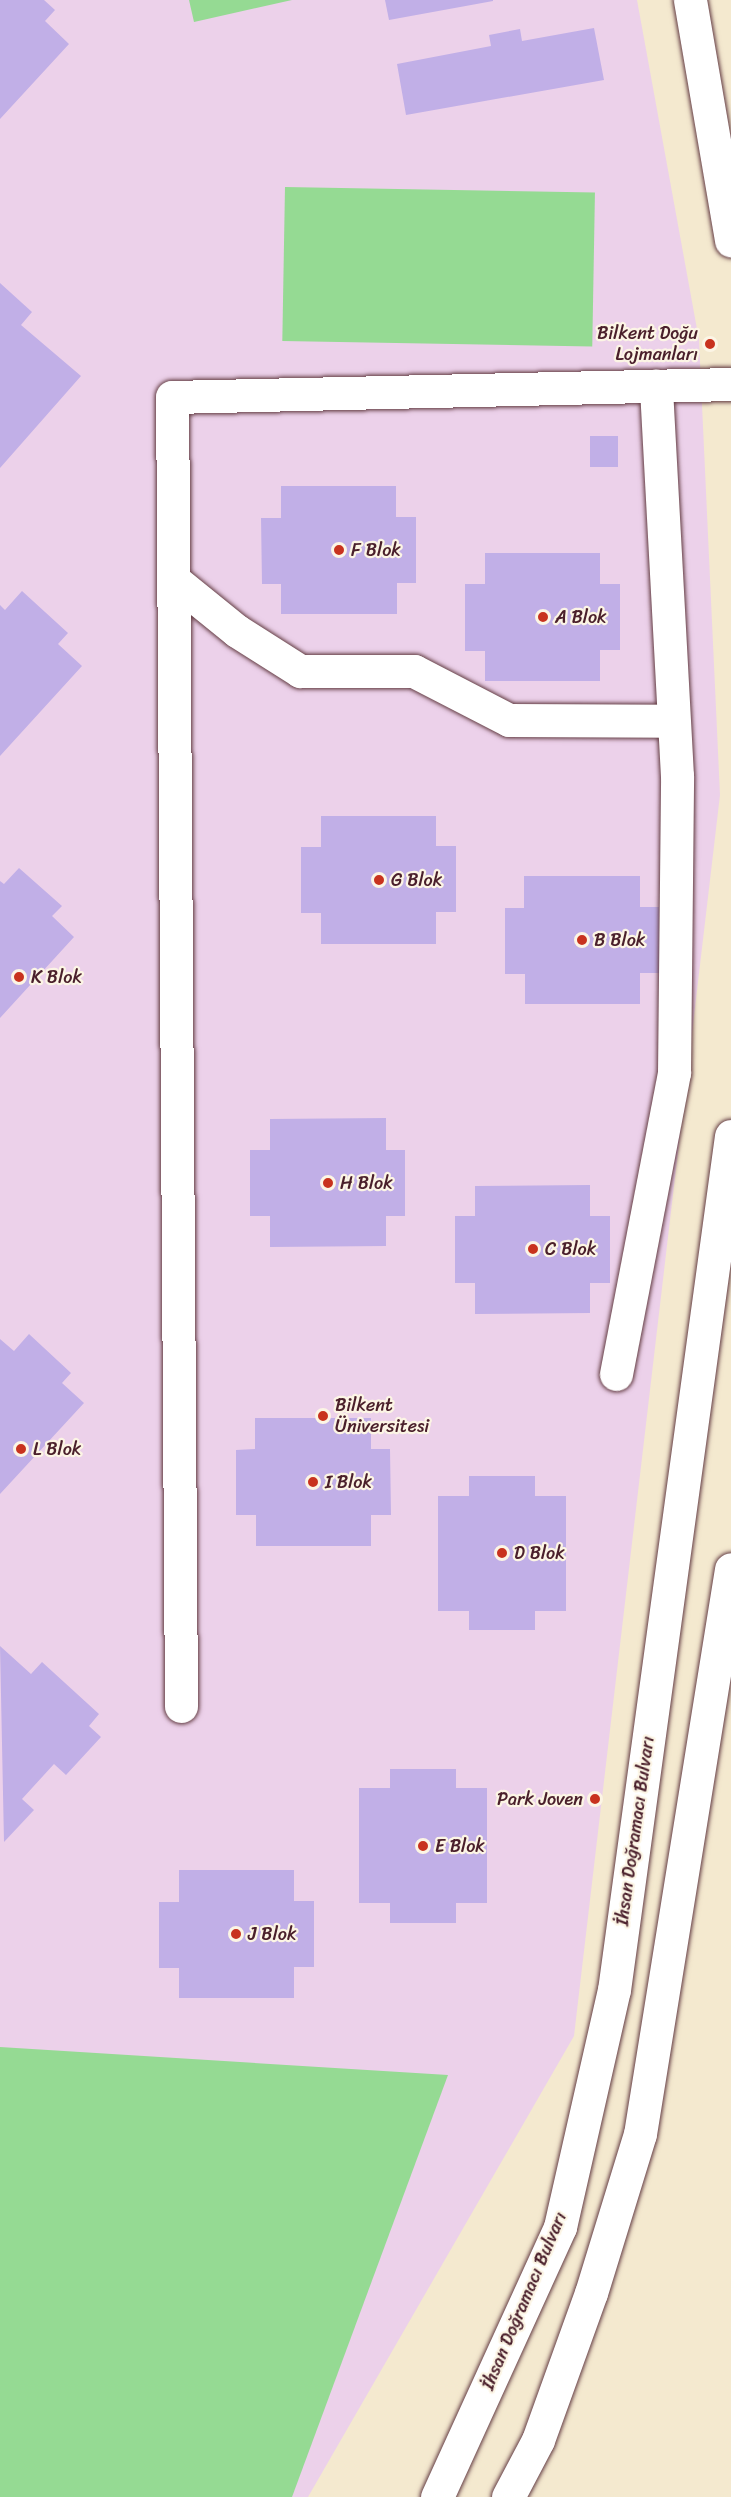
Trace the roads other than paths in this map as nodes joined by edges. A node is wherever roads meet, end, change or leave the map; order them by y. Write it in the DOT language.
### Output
graph roads {
  1 [pos="690,0"];
  2 [pos="731,241"];
  3 [pos="731,384"];
  4 [pos="656,386"];
  5 [pos="174,580"];
  6 [pos="674,722"];
  7 [pos="731,1136"];
  8 [pos="616,1374"];
  9 [pos="731,1569"];
  10 [pos="181,1706"];
  11 [pos="437,2497"];
  12 [pos="508,2497"];
  1 -- 2 [label="main road"];
  3 -- 4 [label="main road"];
  4 -- 5 [label="main road"];
  4 -- 6 [label="main road"];
  5 -- 6 [label="main road"];
  5 -- 10 [label="main road"];
  6 -- 8 [label="main road"];
  7 -- 11 [label="main road, İhsan Doğramacı Bulvarı"];
  9 -- 12 [label="main road"];
}
